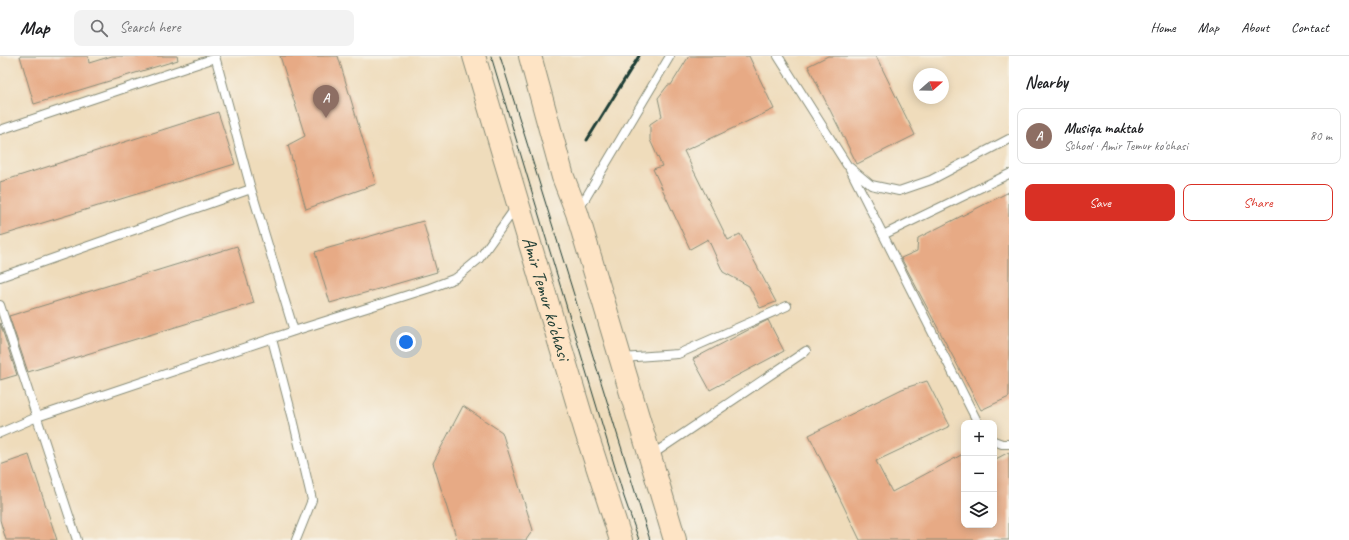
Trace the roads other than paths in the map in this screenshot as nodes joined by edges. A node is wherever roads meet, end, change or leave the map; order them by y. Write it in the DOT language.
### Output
graph roads {
  1 [pos="474,56"];
  2 [pos="670,56"];
  3 [pos="778,56"];
  4 [pos="215,57"];
  5 [pos="534,57"];
  6 [pos="0,130"];
  7 [pos="1009,139"];
  8 [pos="847,165"];
  9 [pos="1009,174"];
  10 [pos="251,189"];
  11 [pos="517,204"];
  12 [pos="577,213"];
  13 [pos="883,235"];
  14 [pos="0,277"];
  15 [pos="0,305"];
  16 [pos="787,306"];
  17 [pos="294,331"];
  18 [pos="272,339"];
  19 [pos="806,351"];
  20 [pos="620,358"];
  21 [pos="37,417"];
  22 [pos="976,420"];
  23 [pos="0,433"];
  24 [pos="997,442"];
  25 [pos="1009,444"];
  26 [pos="650,457"];
  27 [pos="77,540"];
  28 [pos="296,540"];
  29 [pos="621,540"];
  30 [pos="675,540"];
  1 -- 11 [label="main road, Amir Temur ko'chasi"];
  2 -- 12 [label="lane"];
  3 -- 8 [label="lane"];
  4 -- 6 [label="lane"];
  4 -- 10 [label="lane"];
  5 -- 12 [label="main road"];
  7 -- 8 [label="lane"];
  8 -- 13 [label="lane"];
  9 -- 13 [label="lane"];
  10 -- 14 [label="lane"];
  10 -- 17 [label="lane"];
  11 -- 17 [label="lane"];
  11 -- 29 [label="main road, Amir Temur ko'chasi"];
  12 -- 20 [label="main road"];
  13 -- 22 [label="lane"];
  15 -- 21 [label="lane"];
  16 -- 20 [label="lane"];
  17 -- 18 [label="lane"];
  18 -- 21 [label="lane"];
  18 -- 28 [label="lane"];
  19 -- 26 [label="lane"];
  20 -- 26 [label="main road"];
  21 -- 23 [label="lane"];
  21 -- 27 [label="lane"];
  24 -- 25 [label="lane"];
  26 -- 30 [label="main road"];
}
